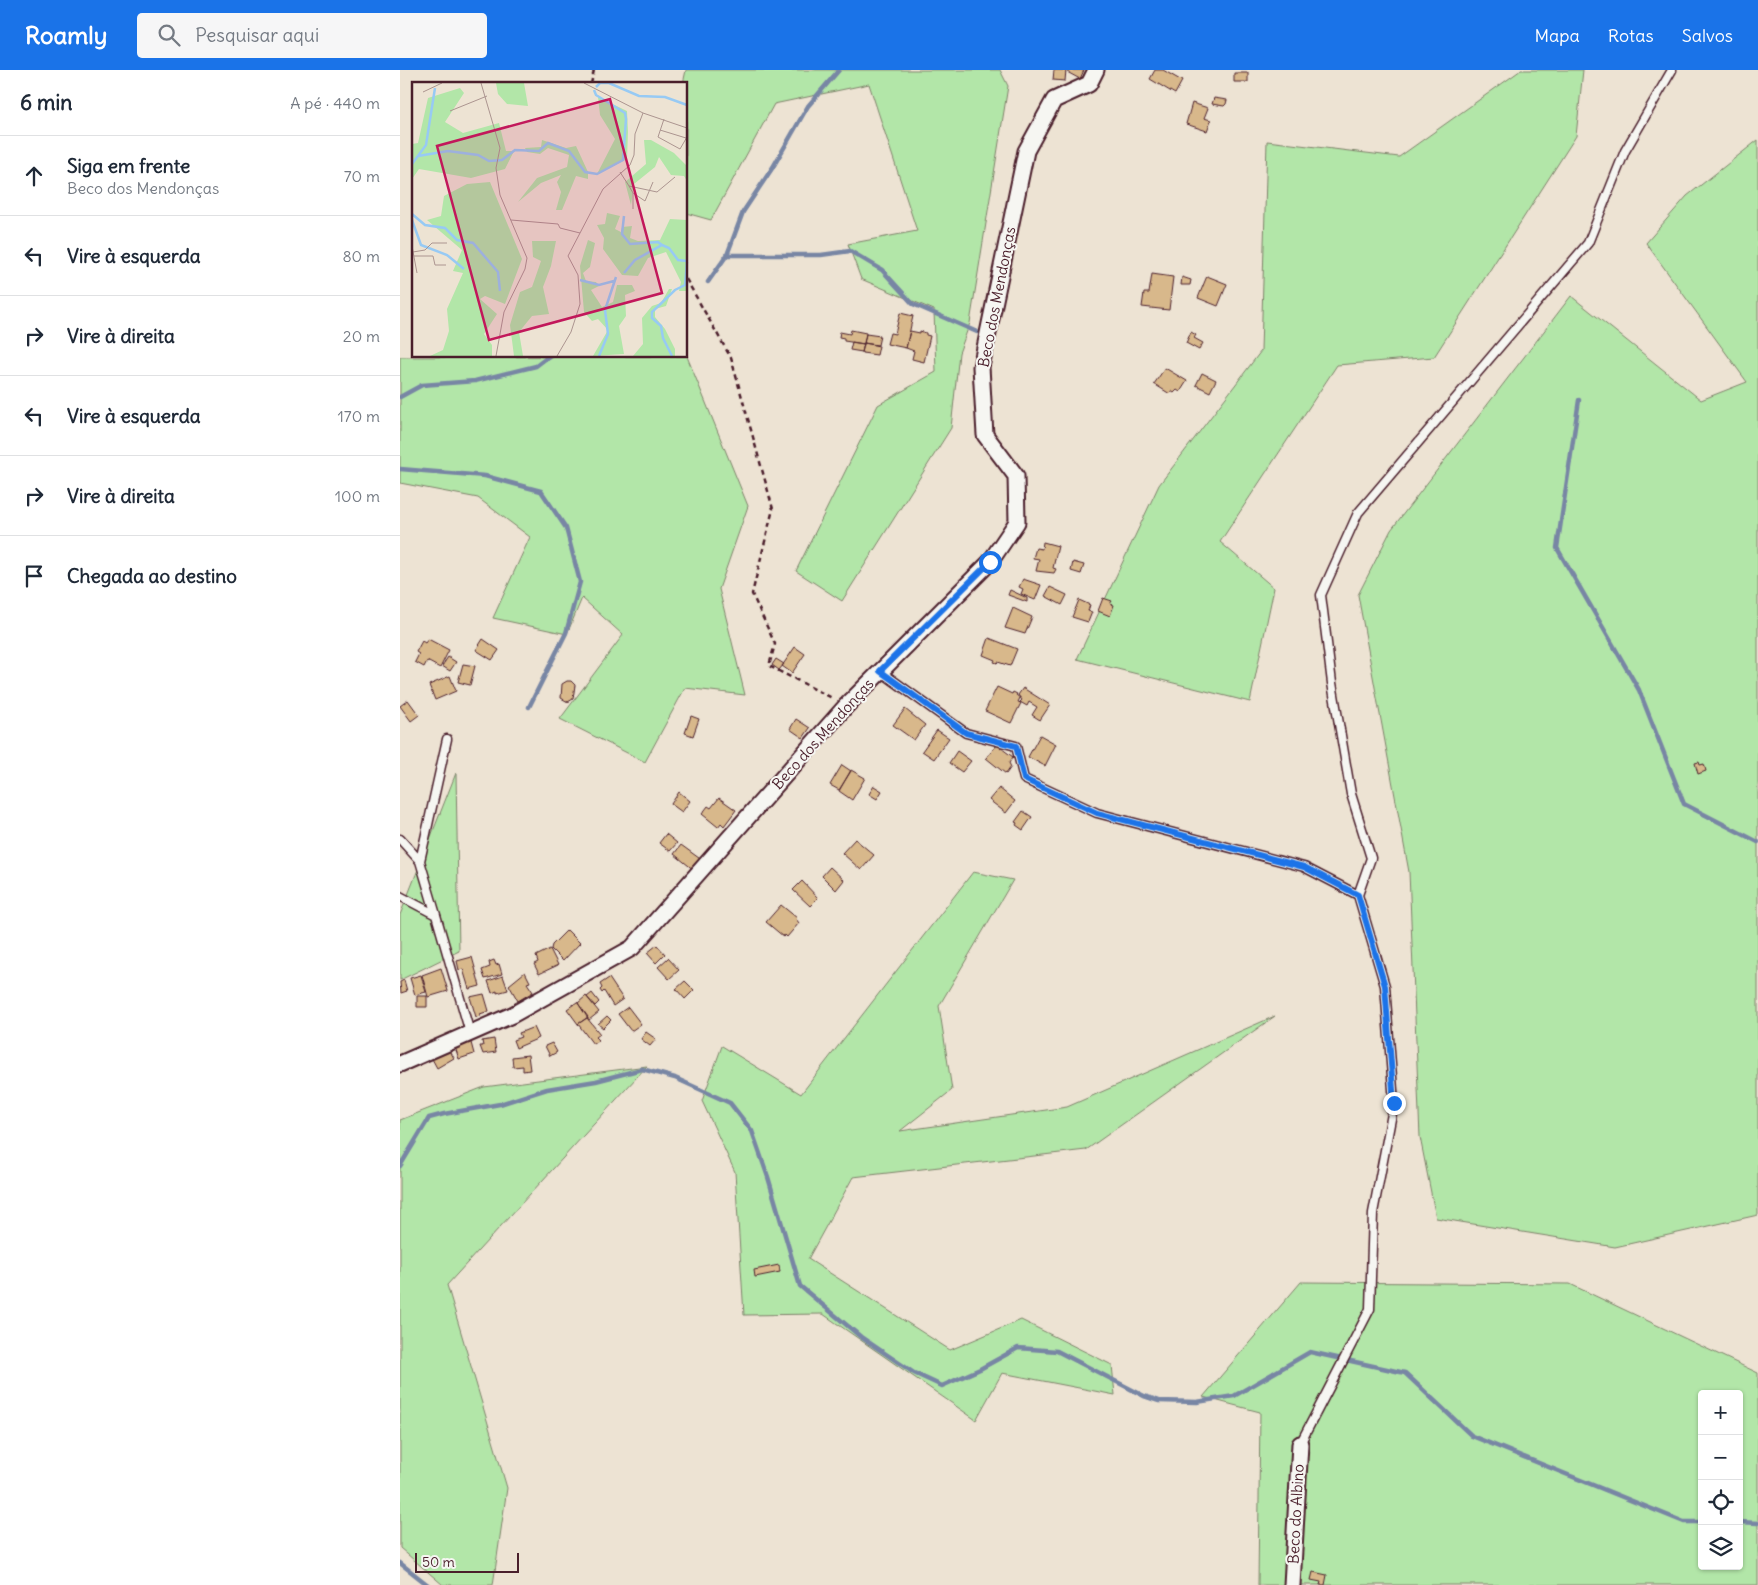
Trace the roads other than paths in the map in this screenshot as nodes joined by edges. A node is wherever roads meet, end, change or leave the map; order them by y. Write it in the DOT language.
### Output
graph roads {
  1 [pos="1096,70"];
  2 [pos="1672,70"];
  3 [pos="880,671"];
  4 [pos="447,739"];
  5 [pos="400,839"];
  6 [pos="420,861"];
  7 [pos="1358,895"];
  8 [pos="400,896"];
  9 [pos="436,915"];
  10 [pos="470,1034"];
  11 [pos="400,1064"];
  12 [pos="1300,1444"];
  13 [pos="1292,1585"];
  1 -- 3 [label="street, Beco dos Mendonças"];
  2 -- 7 [label="lane"];
  3 -- 7 [label="lane"];
  3 -- 10 [label="street, Beco dos Mendonças"];
  4 -- 6 [label="lane"];
  5 -- 6 [label="lane"];
  6 -- 9 [label="lane"];
  7 -- 12 [label="lane"];
  8 -- 9 [label="lane"];
  9 -- 10 [label="lane"];
  10 -- 11 [label="street, Beco dos Mendonças"];
  12 -- 13 [label="street, Beco do Albino"];
}
